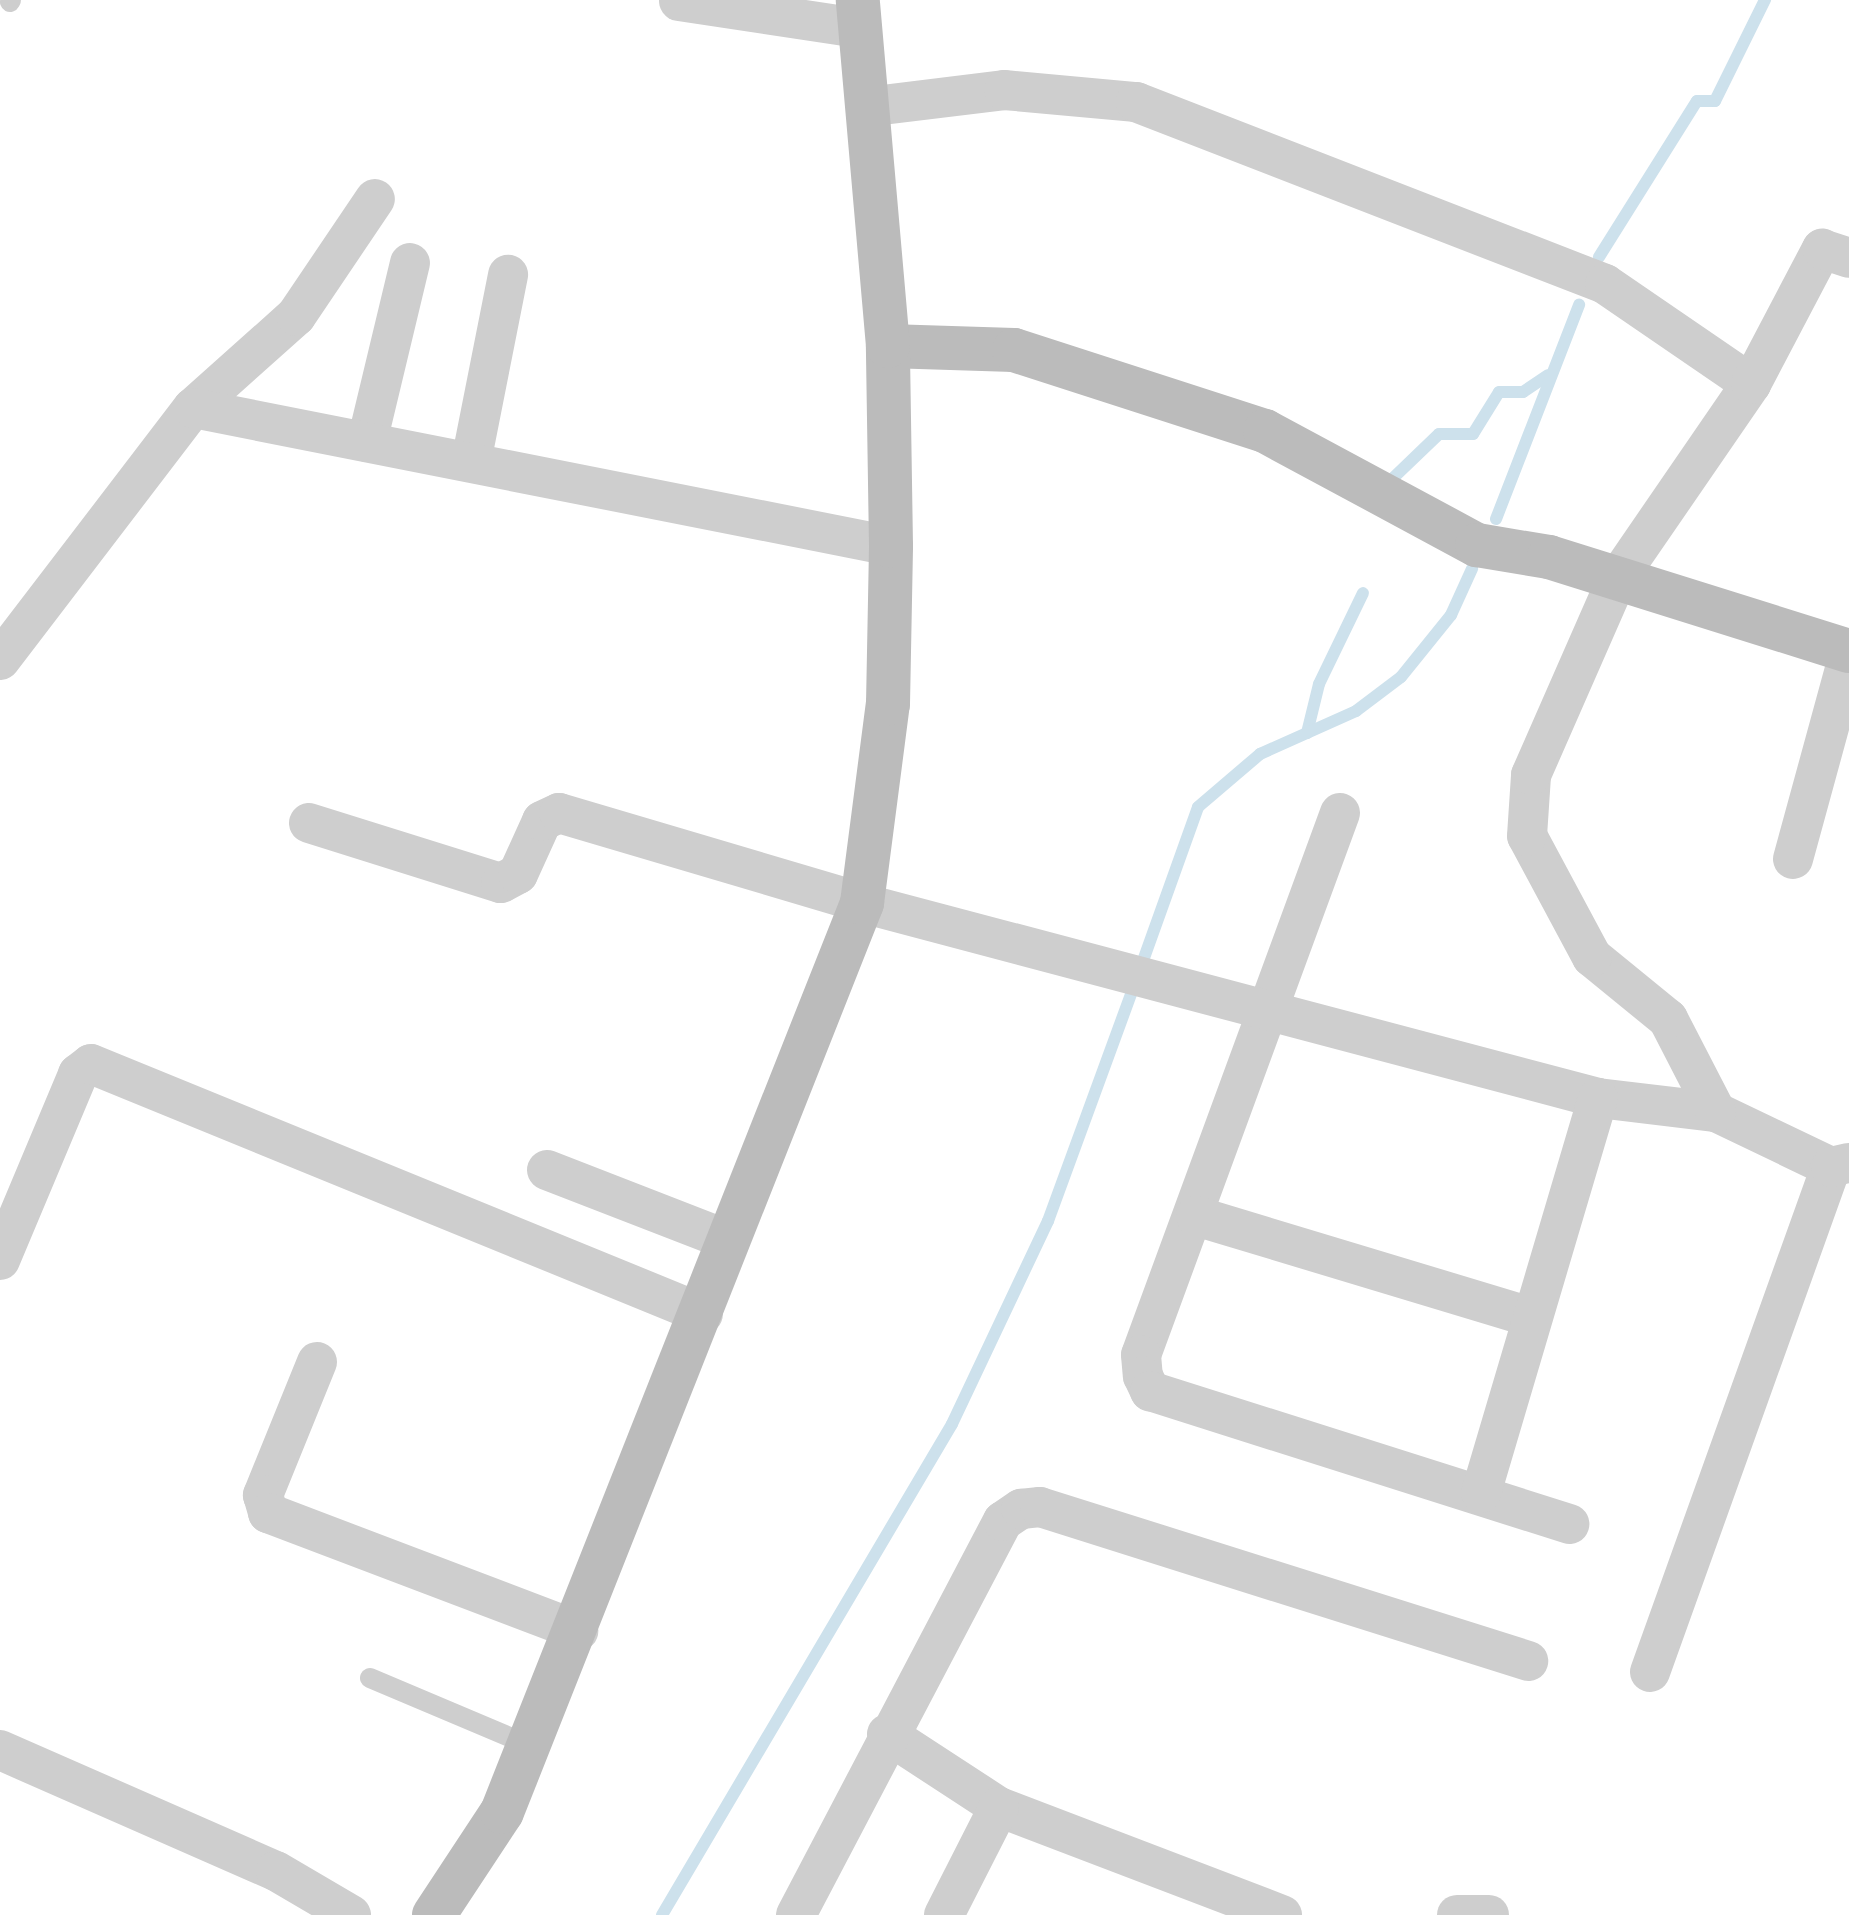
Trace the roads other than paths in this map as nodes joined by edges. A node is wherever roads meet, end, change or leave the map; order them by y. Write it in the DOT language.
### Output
graph roads {
  1 [pos="679,1"];
  2 [pos="858,14"];
  3 [pos="866,107"];
  4 [pos="375,199"];
  5 [pos="1849,258"];
  6 [pos="410,263"];
  7 [pos="508,275"];
  8 [pos="888,346"];
  9 [pos="1751,384"];
  10 [pos="193,408"];
  11 [pos="367,442"];
  12 [pos="471,462"];
  13 [pos="891,546"];
  14 [pos="1617,579"];
  15 [pos="1849,653"];
  16 [pos="0,660"];
  17 [pos="1340,813"];
  18 [pos="309,823"];
  19 [pos="1793,859"];
  20 [pos="862,903"];
  21 [pos="1269,1012"];
  22 [pos="1598,1098"];
  23 [pos="1716,1112"];
  24 [pos="1840,1165"];
  25 [pos="547,1170"];
  26 [pos="1196,1216"];
  27 [pos="730,1241"];
  28 [pos="0,1260"];
  29 [pos="703,1314"];
  30 [pos="1531,1317"];
  31 [pos="317,1362"];
  32 [pos="1481,1493"];
  33 [pos="1569,1524"];
  34 [pos="578,1631"];
  35 [pos="1528,1661"];
  36 [pos="1650,1672"];
  37 [pos="370,1678"];
  38 [pos="887,1734"];
  39 [pos="526,1744"];
  40 [pos="0,1750"];
  41 [pos="999,1807"];
  42 [pos="351,1915"];
  43 [pos="434,1915"];
  44 [pos="796,1915"];
  45 [pos="944,1915"];
  46 [pos="1282,1915"];
  47 [pos="1457,1915"];
  48 [pos="1489,1915"];
  1 -- 2 [label="street"];
  2 -- 3 [label="street"];
  3 -- 8 [label="street"];
  3 -- 9 [label="street"];
  4 -- 10 [label="street"];
  5 -- 9 [label="street"];
  6 -- 11 [label="street"];
  7 -- 12 [label="street"];
  8 -- 13 [label="street"];
  8 -- 14 [label="street"];
  9 -- 14 [label="street"];
  10 -- 11 [label="street"];
  10 -- 16 [label="street"];
  11 -- 12 [label="street"];
  12 -- 13 [label="street"];
  13 -- 20 [label="street"];
  14 -- 15 [label="street"];
  14 -- 23 [label="street"];
  15 -- 19 [label="street"];
  17 -- 21 [label="street"];
  18 -- 20 [label="street"];
  20 -- 21 [label="street"];
  20 -- 27 [label="street"];
  21 -- 22 [label="street"];
  21 -- 26 [label="street"];
  22 -- 23 [label="street"];
  22 -- 30 [label="street"];
  23 -- 24 [label="street"];
  24 -- 36 [label="street"];
  25 -- 27 [label="street"];
  26 -- 30 [label="street"];
  26 -- 32 [label="street"];
  27 -- 29 [label="street"];
  28 -- 29 [label="street"];
  29 -- 34 [label="street"];
  30 -- 32 [label="street"];
  31 -- 34 [label="street"];
  32 -- 33 [label="street"];
  34 -- 39 [label="street"];
  35 -- 38 [label="street"];
  37 -- 39 [label="lane"];
  38 -- 41 [label="street"];
  38 -- 44 [label="street"];
  39 -- 43 [label="street"];
  40 -- 42 [label="street"];
  41 -- 45 [label="street"];
  41 -- 46 [label="street"];
  47 -- 48 [label="street"];
}
